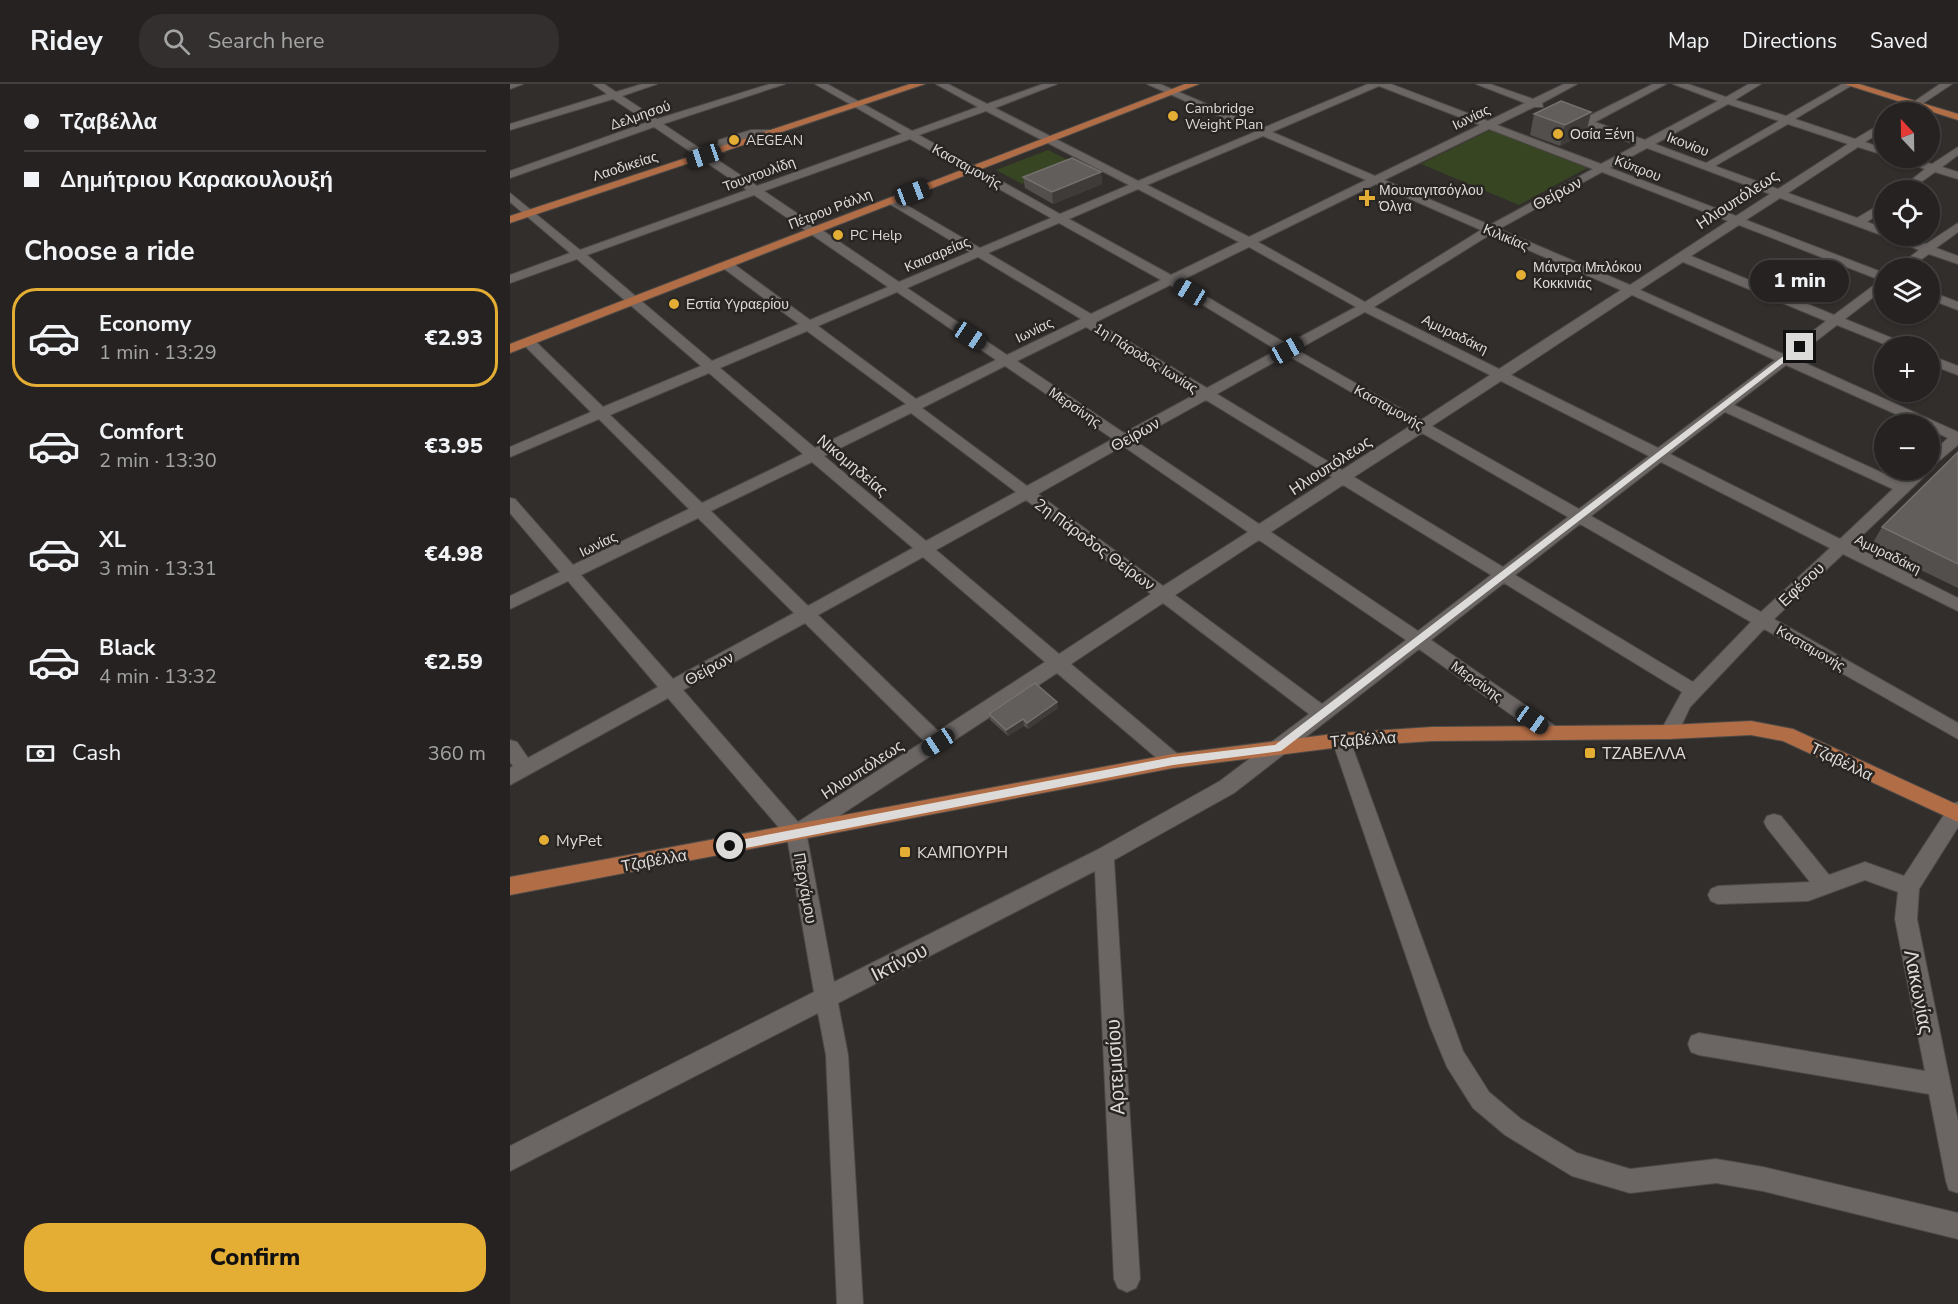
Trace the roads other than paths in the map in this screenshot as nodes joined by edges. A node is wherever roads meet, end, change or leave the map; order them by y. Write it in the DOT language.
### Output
graph roads {
  1 [pos="518,84"];
  2 [pos="598,84"];
  3 [pos="652,84"];
  4 [pos="780,84"];
  5 [pos="820,84"];
  6 [pos="920,84"];
  7 [pos="941,84"];
  8 [pos="1052,84"];
  9 [pos="1152,84"];
  10 [pos="1194,84"];
  11 [pos="1376,84"];
  12 [pos="1382,84"];
  13 [pos="1481,84"];
  14 [pos="1572,84"];
  15 [pos="1661,84"];
  16 [pos="1678,84"];
  17 [pos="1756,84"];
  18 [pos="1849,84"];
  19 [pos="1947,84"];
  20 [pos="510,86"];
  21 [pos="1172,93"];
  22 [pos="615,96"];
  23 [pos="1726,100"];
  24 [pos="1909,102"];
  25 [pos="1919,102"];
  26 [pos="1533,103"];
  27 [pos="857,105"];
  28 [pos="987,107"];
  29 [pos="1940,111"];
  30 [pos="1958,117"];
  31 [pos="1787,120"];
  32 [pos="1586,122"];
  33 [pos="656,123"];
  34 [pos="1487,125"];
  35 [pos="510,127"];
  36 [pos="1260,132"];
  37 [pos="1874,132"];
  38 [pos="911,135"];
  39 [pos="1051,140"];
  40 [pos="1857,143"];
  41 [pos="1646,144"];
  42 [pos="1874,149"];
  43 [pos="1958,150"];
  44 [pos="704,156"];
  45 [pos="1940,164"];
  46 [pos="1706,167"];
  47 [pos="1935,168"];
  48 [pos="974,169"];
  49 [pos="1600,170"];
  50 [pos="510,175"];
  51 [pos="1958,176"];
  52 [pos="1918,180"];
  53 [pos="1374,181"];
  54 [pos="1138,185"];
  55 [pos="756,191"];
  56 [pos="1779,194"];
  57 [pos="510,196"];
  58 [pos="892,201"];
  59 [pos="1874,212"];
  60 [pos="530,213"];
  61 [pos="1060,218"];
  62 [pos="510,220"];
  63 [pos="1737,221"];
  64 [pos="1858,223"];
  65 [pos="1958,226"];
  66 [pos="1874,229"];
  67 [pos="1489,230"];
  68 [pos="815,231"];
  69 [pos="1249,242"];
  70 [pos="1920,246"];
  71 [pos="1928,249"];
  72 [pos="976,254"];
  73 [pos="578,255"];
  74 [pos="1682,257"];
  75 [pos="1916,258"];
  76 [pos="1958,260"];
  77 [pos="727,265"];
  78 [pos="1874,273"];
  79 [pos="510,279"];
  80 [pos="1170,280"];
  81 [pos="897,287"];
  82 [pos="1631,290"];
  83 [pos="1874,291"];
  84 [pos="1940,299"];
  85 [pos="633,302"];
  86 [pos="1958,306"];
  87 [pos="1365,307"];
  88 [pos="1088,320"];
  89 [pos="1835,320"];
  90 [pos="807,325"];
  91 [pos="1874,336"];
  92 [pos="528,342"];
  93 [pos="510,350"];
  94 [pos="1287,350"];
  95 [pos="1006,360"];
  96 [pos="1783,360"];
  97 [pos="1940,364"];
  98 [pos="710,366"];
  99 [pos="1958,371"];
  100 [pos="1502,374"];
  101 [pos="1206,395"];
  102 [pos="914,406"];
  103 [pos="1724,406"];
  104 [pos="603,412"];
  105 [pos="1422,426"];
  106 [pos="1958,437"];
  107 [pos="1124,440"];
  108 [pos="510,452"];
  109 [pos="1940,454"];
  110 [pos="813,455"];
  111 [pos="1660,455"];
  112 [pos="1342,479"];
  113 [pos="1912,480"];
  114 [pos="1903,488"];
  115 [pos="1026,493"];
  116 [pos="510,503"];
  117 [pos="700,510"];
  118 [pos="1581,516"];
  119 [pos="1260,532"];
  120 [pos="1840,547"];
  121 [pos="925,549"];
  122 [pos="571,573"];
  123 [pos="1503,575"];
  124 [pos="1163,595"];
  125 [pos="510,603"];
  126 [pos="1958,605"];
  127 [pos="805,615"];
  128 [pos="1762,621"];
  129 [pos="1419,640"];
  130 [pos="1059,663"];
  131 [pos="670,689"];
  132 [pos="1688,697"];
  133 [pos="1322,714"];
  134 [pos="1669,732"];
  135 [pos="1958,732"];
  136 [pos="1551,733"];
  137 [pos="1341,740"];
  138 [pos="938,742"];
  139 [pos="510,747"];
  140 [pos="1278,748"];
  141 [pos="1173,761"];
  142 [pos="518,773"];
  143 [pos="1957,814"];
  144 [pos="1774,822"];
  145 [pos="796,834"];
  146 [pos="1104,856"];
  147 [pos="510,886"];
  148 [pos="1826,886"];
  149 [pos="1909,887"];
  150 [pos="1718,895"];
  151 [pos="828,999"];
  152 [pos="1700,1044"];
  153 [pos="1937,1084"];
  154 [pos="510,1159"];
  155 [pos="1958,1181"];
  156 [pos="1958,1226"];
  157 [pos="1127,1279"];
  158 [pos="850,1304"];
  1 -- 20 [label="street"];
  2 -- 22 [label="street, Μερσίνης"];
  3 -- 22 [label="street"];
  4 -- 33 [label="street, Δελμησού"];
  5 -- 27 [label="street, Κασταμονής"];
  6 -- 27 [label="main road, Λαοδικείας"];
  7 -- 28 [label="street, Αμυραδάκη"];
  8 -- 28 [label="street, Τουντουλίδη"];
  9 -- 21 [label="street, Κιλικίας"];
  10 -- 21 [label="main road, Πέτρου Ράλλη"];
  11 -- 36 [label="street, Καισαρείας"];
  12 -- 34 [label="street, Κύπρου"];
  13 -- 26 [label="street, Ικονίου"];
  14 -- 26 [label="street, Ιωνίας"];
  15 -- 32 [label="street"];
  16 -- 23 [label="street"];
  17 -- 23 [label="street, Θείρων"];
  18 -- 24 [label="main road"];
  18 -- 31 [label="street"];
  19 -- 25 [label="street"];
  21 -- 36 [label="street, Κιλικίας"];
  21 -- 39 [label="main road, Πέτρου Ράλλη"];
  22 -- 33 [label="street, Μερσίνης"];
  22 -- 35 [label="street"];
  23 -- 31 [label="street"];
  23 -- 41 [label="street, Θείρων"];
  26 -- 32 [label="street, Ικονίου"];
  26 -- 34 [label="street, Ιωνίας"];
  27 -- 38 [label="street, Κασταμονής"];
  27 -- 44 [label="main road, Λαοδικείας"];
  28 -- 38 [label="street, Τουντουλίδη"];
  28 -- 39 [label="street, Αμυραδάκη"];
  29 -- 30 [label="main road"];
  31 -- 40 [label="street"];
  31 -- 46 [label="street"];
  32 -- 41 [label="street, Ικονίου"];
  33 -- 44 [label="street, Μερσίνης"];
  33 -- 50 [label="street, Δελμησού"];
  34 -- 49 [label="street, Κύπρου"];
  34 -- 53 [label="street, Ιωνίας"];
  36 -- 53 [label="street, Κιλικίας"];
  36 -- 54 [label="street, Καισαρείας"];
  37 -- 40 [label="street, Ηλιουπόλεως"];
  38 -- 48 [label="street, Κασταμονής"];
  38 -- 55 [label="street, Τουντουλίδη"];
  39 -- 48 [label="main road, Πέτρου Ράλλη"];
  39 -- 54 [label="street, Αμυραδάκη"];
  40 -- 42 [label="street"];
  40 -- 56 [label="street, Ηλιουπόλεως"];
  41 -- 46 [label="street, Ικονίου"];
  41 -- 49 [label="street, Θείρων"];
  43 -- 45 [label="street"];
  44 -- 55 [label="street, Μερσίνης"];
  44 -- 60 [label="main road, Λαοδικείας"];
  46 -- 56 [label="street, Ικονίου"];
  47 -- 51 [label="street"];
  47 -- 52 [label="street"];
  48 -- 58 [label="main road, Πέτρου Ράλλη"];
  48 -- 61 [label="street, Κασταμονής"];
  49 -- 63 [label="street, Κύπρου"];
  49 -- 67 [label="street, Θείρων"];
  53 -- 67 [label="street, Κιλικίας"];
  53 -- 69 [label="street, Ιωνίας"];
  54 -- 61 [label="street, Καισαρείας"];
  54 -- 69 [label="street, Αμυραδάκη"];
  55 -- 68 [label="street, Μερσίνης"];
  55 -- 73 [label="street, Τουντουλίδη"];
  56 -- 63 [label="street, Ηλιουπόλεως"];
  56 -- 64 [label="street, Ικονίου"];
  57 -- 60 [label="street, Νικομηδείας"];
  58 -- 68 [label="main road, Πέτρου Ράλλη"];
  58 -- 72 [label="street, 1η Πάροδος Ιωνίας"];
  59 -- 64 [label="street"];
  60 -- 62 [label="main road, Λαοδικείας"];
  60 -- 73 [label="street, Νικομηδείας"];
  61 -- 72 [label="street, Καισαρείας"];
  61 -- 80 [label="street, Κασταμονής"];
  63 -- 74 [label="street, Ηλιουπόλεως"];
  63 -- 78 [label="street, Κύπρου"];
  64 -- 66 [label="street, Ικονίου"];
  65 -- 71 [label="street"];
  67 -- 82 [label="street, Κιλικίας"];
  67 -- 87 [label="street, Θείρων"];
  68 -- 77 [label="main road, Πέτρου Ράλλη"];
  68 -- 81 [label="street, Μερσίνης"];
  69 -- 80 [label="street, Ιωνίας"];
  69 -- 87 [label="street, Αμυραδάκη"];
  70 -- 71 [label="street"];
  71 -- 75 [label="street"];
  71 -- 76 [label="street"];
  72 -- 81 [label="street, Καισαρείας"];
  72 -- 88 [label="street, 1η Πάροδος Ιωνίας"];
  73 -- 79 [label="street, Τουντουλίδη"];
  73 -- 85 [label="street, Νικομηδείας"];
  74 -- 82 [label="street, Ηλιουπόλεως"];
  74 -- 89 [label="street"];
  77 -- 85 [label="main road, Πέτρου Ράλλη"];
  77 -- 90 [label="street, 2η Πάροδος Θείρων"];
  80 -- 88 [label="street, Ιωνίας"];
  80 -- 94 [label="street, Κασταμονής"];
  81 -- 90 [label="street, Καισαρείας"];
  81 -- 95 [label="street, Μερσίνης"];
  82 -- 96 [label="street, Κιλικίας"];
  82 -- 100 [label="street, Ηλιουπόλεως"];
  83 -- 89 [label="street, Ικτίνου"];
  84 -- 86 [label="street"];
  85 -- 92 [label="main road, Πέτρου Ράλλη"];
  85 -- 98 [label="street, Νικομηδείας"];
  87 -- 94 [label="street, Θείρων"];
  87 -- 100 [label="street, Αμυραδάκη"];
  88 -- 95 [label="street, Ιωνίας"];
  88 -- 101 [label="street, 1η Πάροδος Ιωνίας"];
  89 -- 91 [label="street"];
  89 -- 96 [label="street, Ικτίνου"];
  90 -- 98 [label="street, Καισαρείας"];
  90 -- 102 [label="street, 2η Πάροδος Θείρων"];
  92 -- 93 [label="main road, Πέτρου Ράλλη"];
  92 -- 104 [label="street"];
  94 -- 101 [label="street, Θείρων"];
  94 -- 105 [label="street, Κασταμονής"];
  95 -- 102 [label="street, Ιωνίας"];
  95 -- 107 [label="street, Μερσίνης"];
  96 -- 103 [label="street, Ικτίνου"];
  96 -- 106 [label="street, Κιλικίας"];
  97 -- 99 [label="street"];
  98 -- 104 [label="street, Καισαρείας"];
  98 -- 110 [label="street, Νικομηδείας"];
  100 -- 105 [label="street, Ηλιουπόλεως"];
  100 -- 111 [label="street, Αμυραδάκη"];
  101 -- 107 [label="street, Θείρων"];
  101 -- 112 [label="street, 1η Πάροδος Ιωνίας"];
  102 -- 110 [label="street, Ιωνίας"];
  102 -- 115 [label="street, 2η Πάροδος Θείρων"];
  103 -- 111 [label="street, Ικτίνου"];
  103 -- 114 [label="street"];
  104 -- 108 [label="street, Καισαρείας"];
  104 -- 117 [label="street"];
  105 -- 112 [label="street, Ηλιουπόλεως"];
  105 -- 118 [label="street, Κασταμονής"];
  106 -- 109 [label="street"];
  107 -- 115 [label="street, Θείρων"];
  107 -- 119 [label="street, Μερσίνης"];
  110 -- 117 [label="street, Ιωνίας"];
  110 -- 121 [label="street, Νικομηδείας"];
  111 -- 118 [label="street, Ικτίνου"];
  111 -- 120 [label="street, Αμυραδάκη"];
  112 -- 119 [label="street, Ηλιουπόλεως"];
  112 -- 123 [label="street, 1η Πάροδος Ιωνίας"];
  113 -- 114 [label="street, Εφέσου"];
  114 -- 120 [label="street, Εφέσου"];
  115 -- 121 [label="street, Θείρων"];
  115 -- 124 [label="street, 2η Πάροδος Θείρων"];
  116 -- 122 [label="street, Περγάμου"];
  117 -- 122 [label="street, Ιωνίας"];
  117 -- 127 [label="street"];
  118 -- 123 [label="street, Ικτίνου"];
  118 -- 128 [label="street, Κασταμονής"];
  119 -- 124 [label="street, Ηλιουπόλεως"];
  119 -- 129 [label="street, Μερσίνης"];
  120 -- 126 [label="street, Αμυραδάκη"];
  120 -- 128 [label="street, Εφέσου"];
  121 -- 127 [label="street, Θείρων"];
  121 -- 130 [label="street, Νικομηδείας"];
  122 -- 125 [label="street, Ιωνίας"];
  122 -- 131 [label="street, Περγάμου"];
  123 -- 129 [label="street, Ικτίνου"];
  123 -- 132 [label="street, 1η Πάροδος Ιωνίας"];
  124 -- 130 [label="street, Ηλιουπόλεως"];
  124 -- 133 [label="street, 2η Πάροδος Θείρων"];
  127 -- 131 [label="street, Θείρων"];
  127 -- 138 [label="street"];
  128 -- 132 [label="street, Εφέσου"];
  128 -- 135 [label="street, Κασταμονής"];
  129 -- 133 [label="street, Ικτίνου"];
  129 -- 136 [label="street, Μερσίνης"];
  130 -- 138 [label="street, Ηλιουπόλεως"];
  130 -- 141 [label="street, Νικομηδείας"];
  131 -- 142 [label="street, Θείρων"];
  131 -- 145 [label="street, Περγάμου"];
  132 -- 134 [label="street, Εφέσου"];
  133 -- 140 [label="street, Ικτίνου"];
  134 -- 136 [label="main road, Τζαβέλλα"];
  134 -- 143 [label="main road, Τζαβέλλα"];
  136 -- 137 [label="main road, Τζαβέλλα"];
  137 -- 140 [label="main road, Τζαβέλλα"];
  137 -- 156 [label="street"];
  138 -- 145 [label="street, Ηλιουπόλεως"];
  139 -- 142 [label="street"];
  140 -- 141 [label="main road, Τζαβέλλα"];
  140 -- 146 [label="street, Ικτίνου"];
  141 -- 145 [label="main road, Τζαβέλλα"];
  143 -- 149 [label="street, Λακωνίας"];
  144 -- 148 [label="street"];
  145 -- 147 [label="main road, Τζαβέλλα"];
  145 -- 151 [label="street, Περγάμου"];
  146 -- 151 [label="street, Ικτίνου"];
  146 -- 157 [label="street, Αρτεμισίου"];
  148 -- 149 [label="street"];
  148 -- 150 [label="street"];
  149 -- 153 [label="street, Λακωνίας"];
  151 -- 154 [label="street, Ικτίνου"];
  151 -- 158 [label="street, Περγάμου"];
  152 -- 153 [label="street"];
  153 -- 155 [label="street, Λακωνίας"];
}
